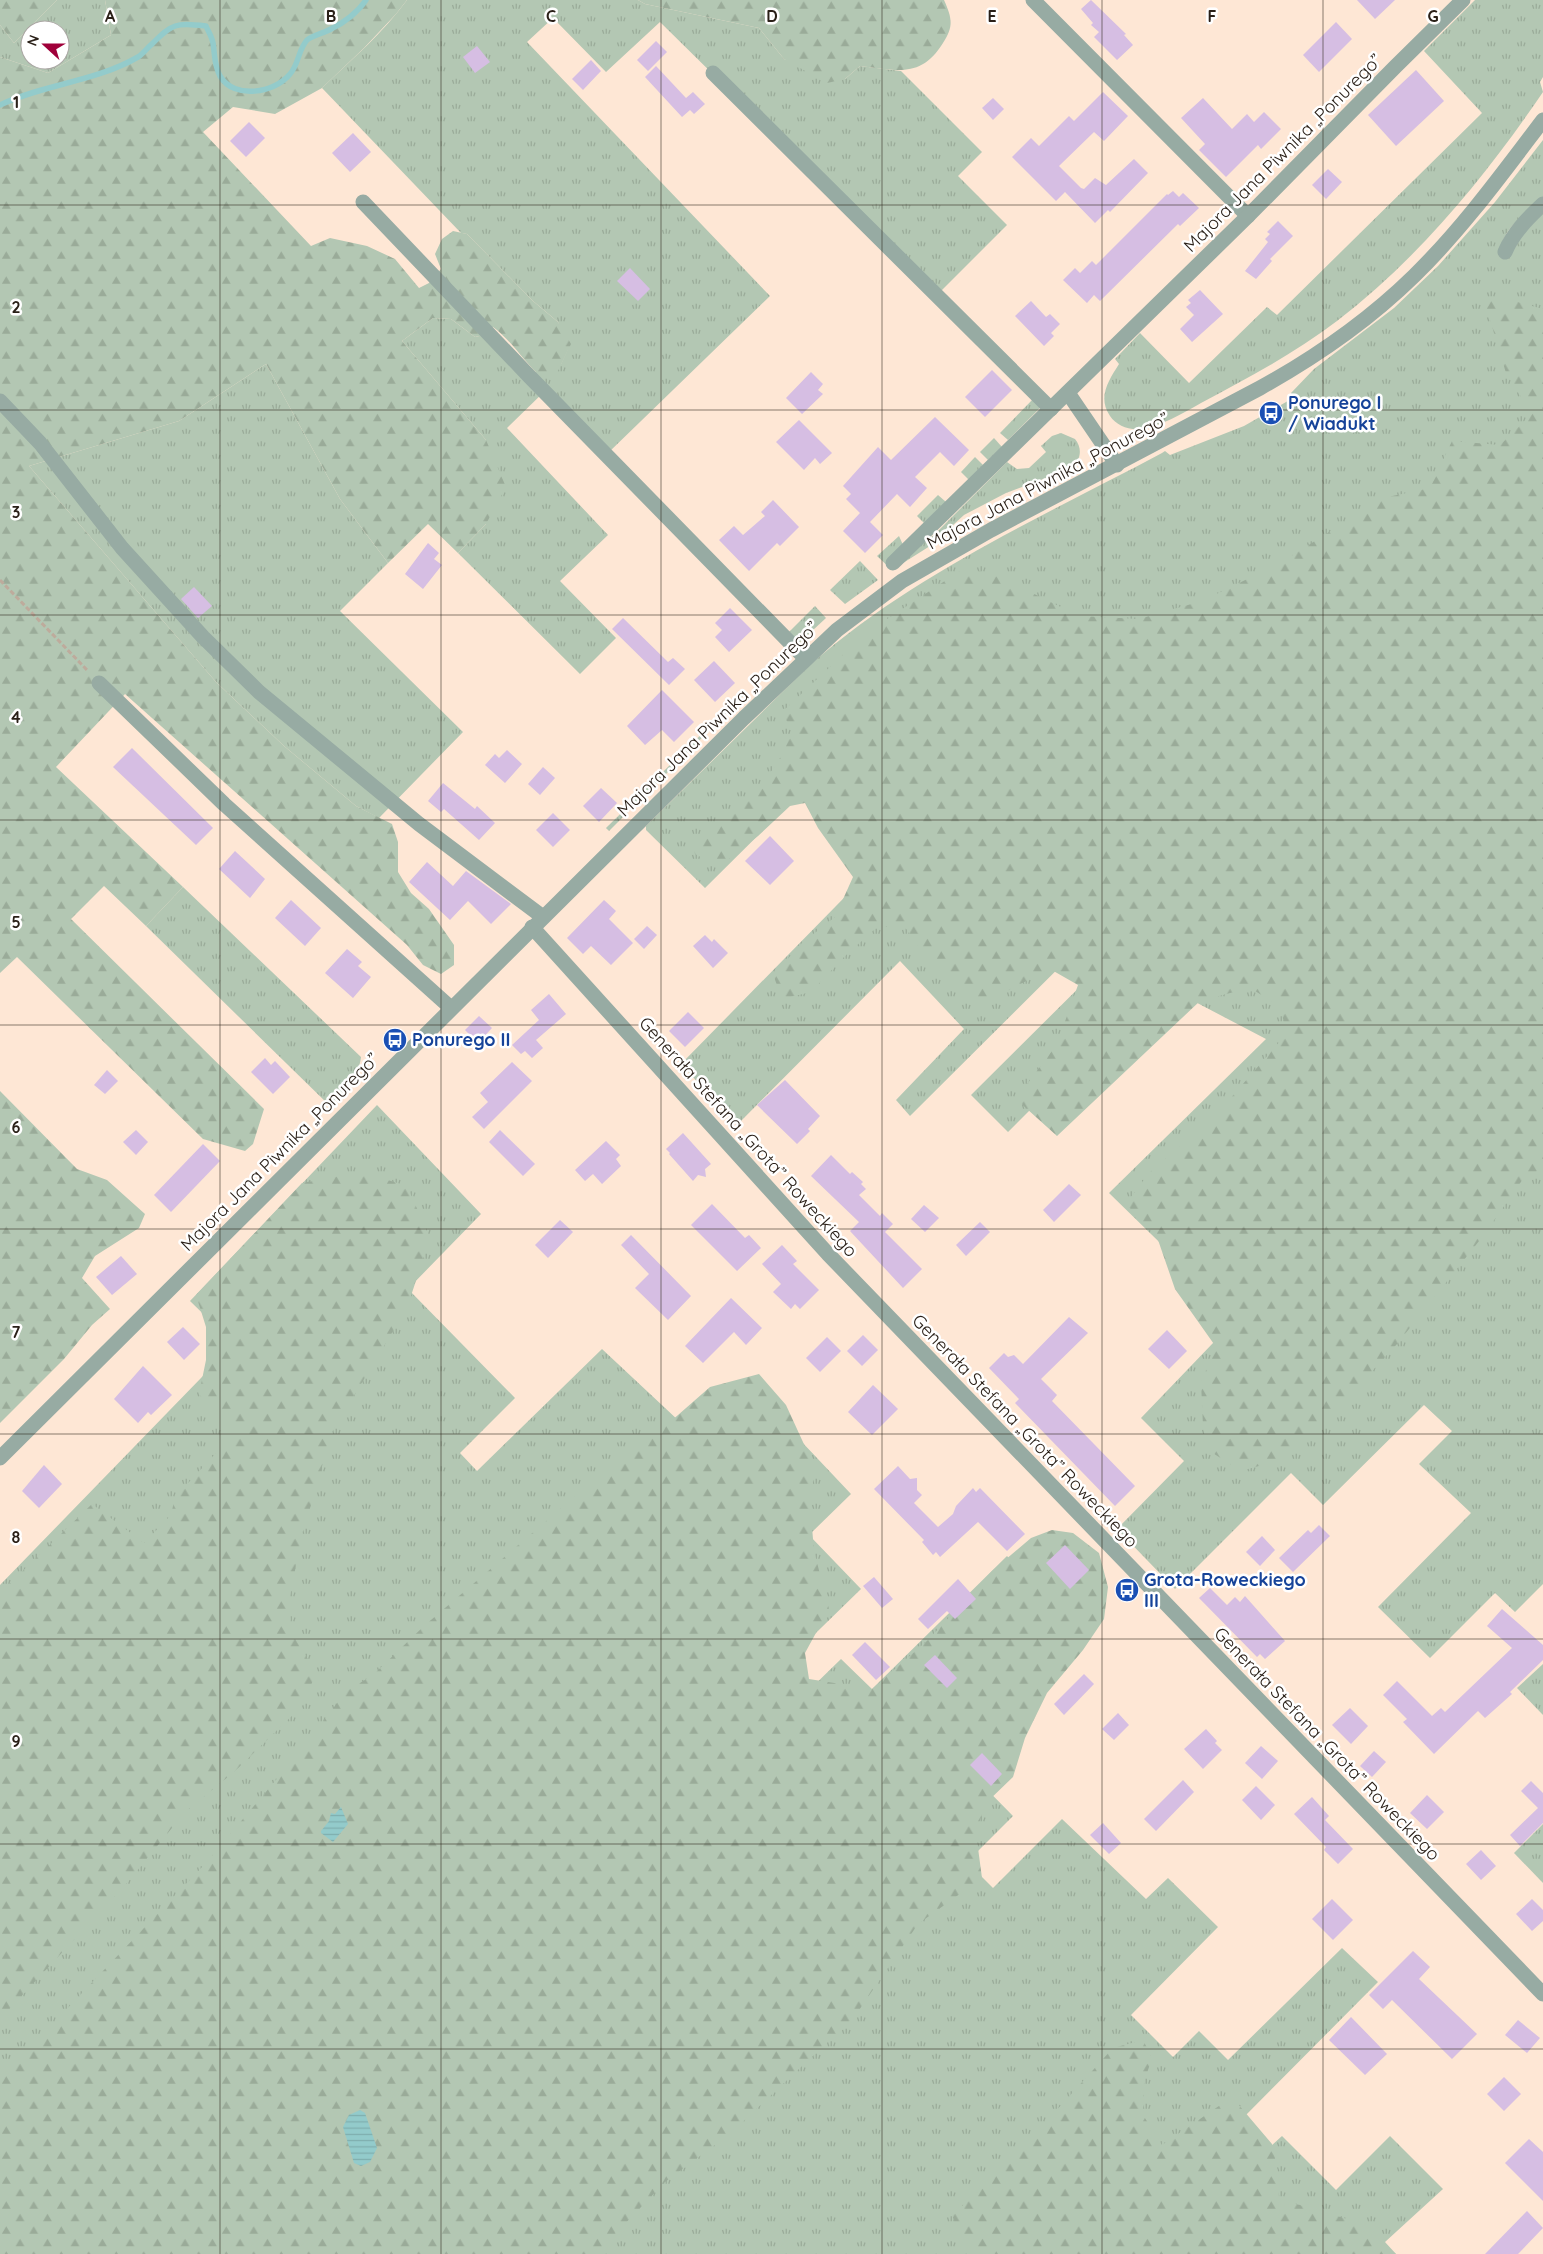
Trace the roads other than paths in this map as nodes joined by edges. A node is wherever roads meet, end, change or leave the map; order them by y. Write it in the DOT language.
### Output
graph roads {
  1 [pos="1033,0"];
  2 [pos="1464,0"];
  3 [pos="713,73"];
  4 [pos="1543,120"];
  5 [pos="363,202"];
  6 [pos="1543,204"];
  7 [pos="1248,216"];
  8 [pos="1505,252"];
  9 [pos="1068,393"];
  10 [pos="0,401"];
  11 [pos="1051,409"];
  12 [pos="1117,465"];
  13 [pos="893,563"];
  14 [pos="806,658"];
  15 [pos="99,682"];
  16 [pos="538,922"];
  17 [pos="451,1008"];
  18 [pos="0,1458"];
  19 [pos="1543,1994"];
  1 -- 7 [label="street"];
  2 -- 7 [label="street, Majora Jana Piwnika „Ponurego”"];
  3 -- 11 [label="street"];
  4 -- 12 [label="street, Majora Jana Piwnika „Ponurego”"];
  5 -- 14 [label="street"];
  6 -- 8 [label="street"];
  7 -- 9 [label="street, Majora Jana Piwnika „Ponurego”"];
  9 -- 11 [label="street, Majora Jana Piwnika „Ponurego”"];
  9 -- 12 [label="street"];
  10 -- 16 [label="street, Generała Stefana „Grota” Roweckiego"];
  11 -- 13 [label="street, Majora Jana Piwnika „Ponurego”"];
  12 -- 14 [label="street, Majora Jana Piwnika „Ponurego”"];
  14 -- 16 [label="street, Majora Jana Piwnika „Ponurego”"];
  15 -- 17 [label="street"];
  16 -- 17 [label="street, Majora Jana Piwnika „Ponurego”"];
  16 -- 19 [label="street, Generała Stefana „Grota” Roweckiego"];
  17 -- 18 [label="street, Majora Jana Piwnika „Ponurego”"];
}
